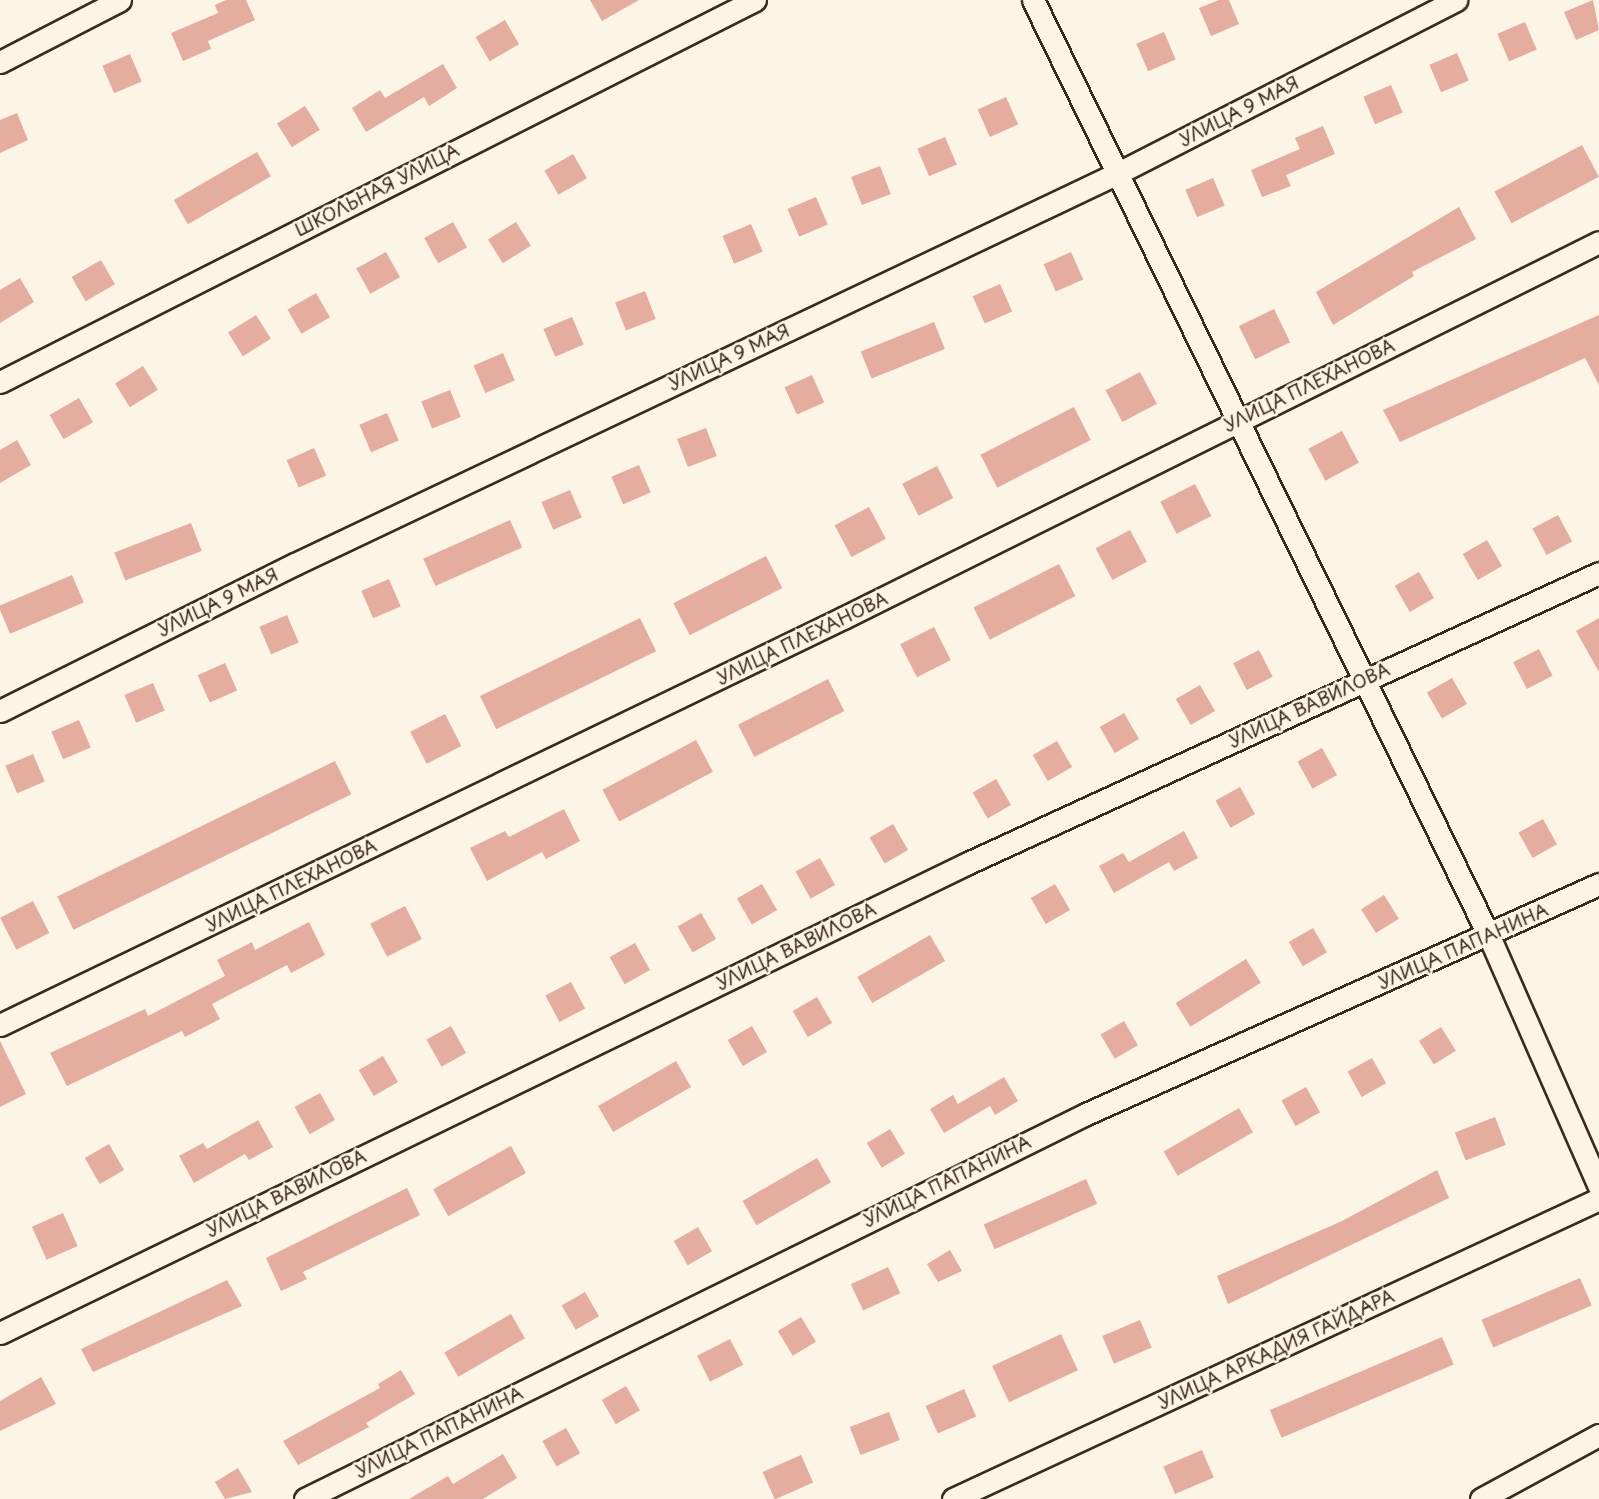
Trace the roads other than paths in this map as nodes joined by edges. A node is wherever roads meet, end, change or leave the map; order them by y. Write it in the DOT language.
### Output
graph roads {
  1 [pos="120,0"];
  2 [pos="755,0"];
  3 [pos="1033,0"];
  4 [pos="1456,0"];
  5 [pos="0,62"];
  6 [pos="1118,173"];
  7 [pos="1599,242"];
  8 [pos="0,382"];
  9 [pos="1236,422"];
  10 [pos="1599,573"];
  11 [pos="1363,680"];
  12 [pos="0,711"];
  13 [pos="1599,884"];
  14 [pos="1489,936"];
  15 [pos="0,1024"];
  16 [pos="1599,1186"];
  17 [pos="1599,1199"];
  18 [pos="0,1333"];
  19 [pos="1599,1434"];
  20 [pos="305,1499"];
  21 [pos="953,1499"];
  22 [pos="1481,1499"];
  1 -- 5 [label="street"];
  2 -- 8 [label="street, ШКОЛЬНАЯ УЛИЦА"];
  3 -- 6 [label="street"];
  4 -- 6 [label="street, УЛИЦА 9 МАЯ"];
  6 -- 9 [label="street"];
  6 -- 12 [label="street, УЛИЦА 9 МАЯ"];
  7 -- 9 [label="street, УЛИЦА ПЛЕХАНОВА"];
  9 -- 11 [label="street"];
  9 -- 15 [label="street, УЛИЦА ПЛЕХАНОВА"];
  10 -- 11 [label="street, УЛИЦА ВАВИЛОВА"];
  11 -- 14 [label="street"];
  11 -- 18 [label="street, УЛИЦА ВАВИЛОВА"];
  13 -- 14 [label="street, УЛИЦА ПАПАНИНА"];
  14 -- 16 [label="street"];
  14 -- 20 [label="street, УЛИЦА ПАПАНИНА"];
  17 -- 21 [label="street, УЛИЦА АРКАДИЯ ГАЙДАРА"];
  19 -- 22 [label="street"];
}
